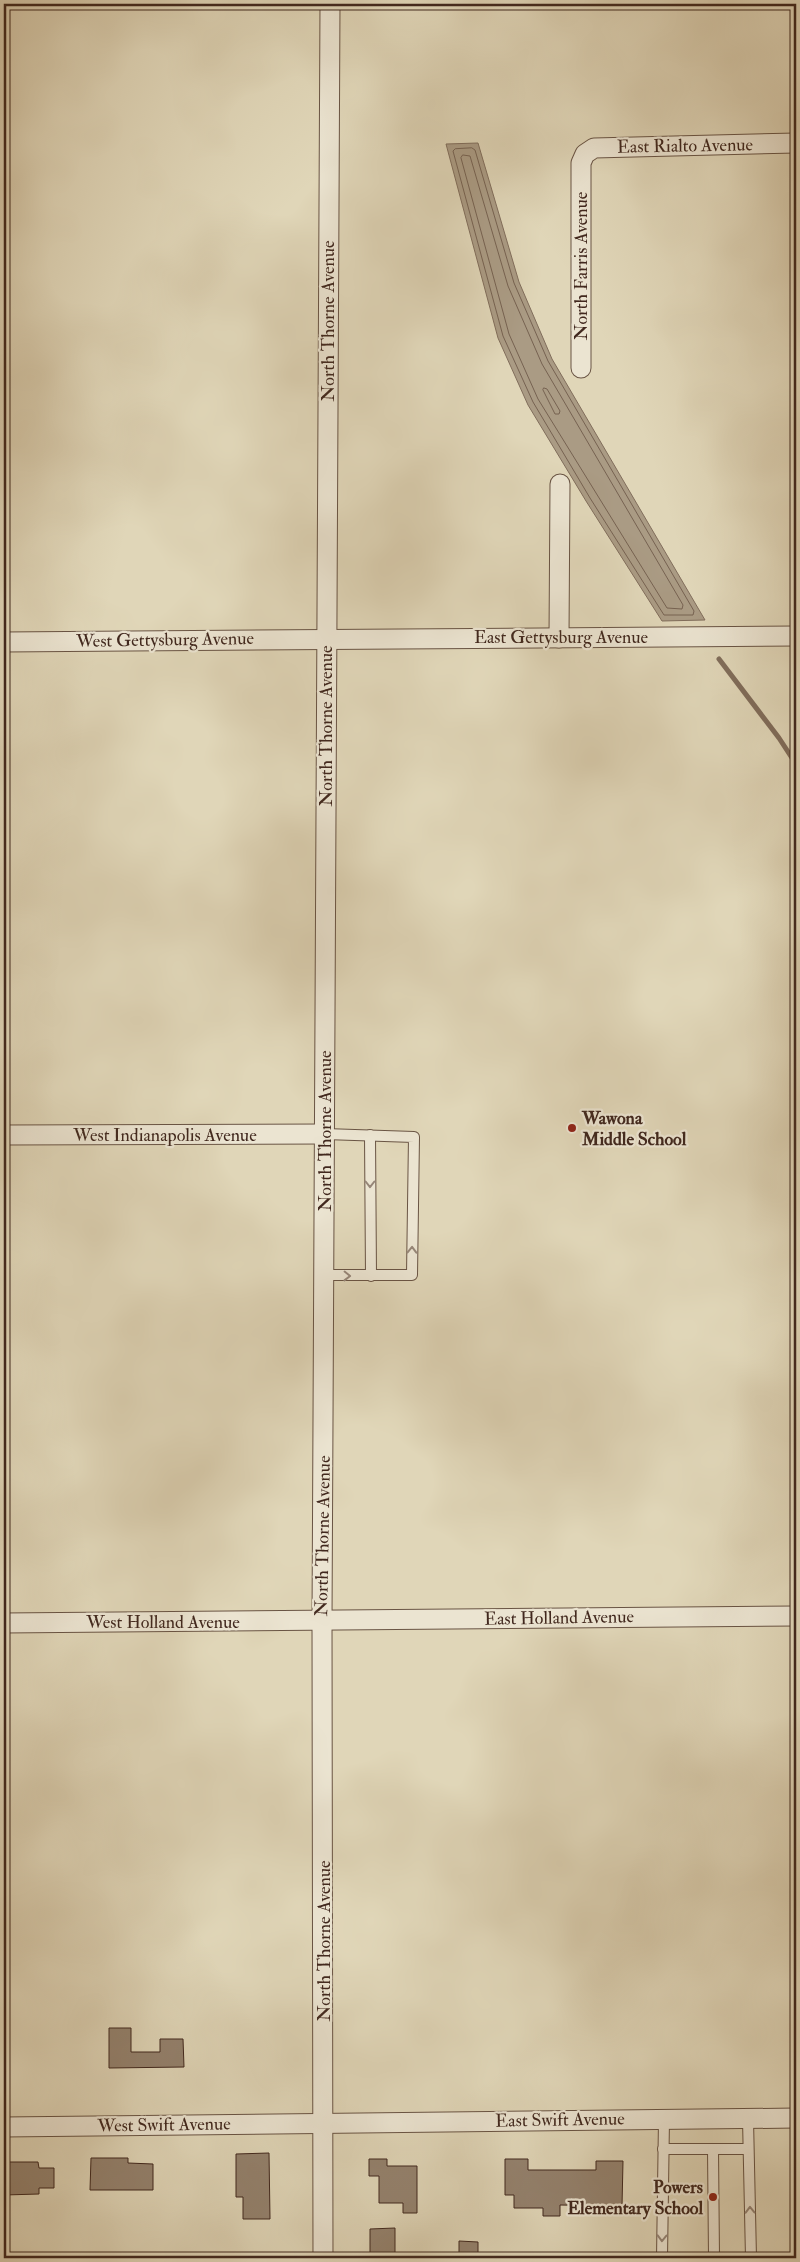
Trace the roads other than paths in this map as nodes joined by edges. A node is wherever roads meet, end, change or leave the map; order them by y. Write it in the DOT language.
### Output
graph roads {
  1 [pos="330,4"];
  2 [pos="796,143"];
  3 [pos="581,163"];
  4 [pos="581,368"];
  5 [pos="560,484"];
  6 [pos="796,636"];
  7 [pos="326,638"];
  8 [pos="558,638"];
  9 [pos="4,642"];
  10 [pos="325,1134"];
  11 [pos="4,1135"];
  12 [pos="370,1135"];
  13 [pos="324,1275"];
  14 [pos="371,1276"];
  15 [pos="796,1616"];
  16 [pos="322,1621"];
  17 [pos="4,1623"];
  18 [pos="796,2118"];
  19 [pos="748,2119"];
  20 [pos="664,2120"];
  21 [pos="324,2123"];
  22 [pos="4,2126"];
  23 [pos="663,2149"];
  24 [pos="713,2149"];
  25 [pos="748,2149"];
  26 [pos="324,2258"];
  27 [pos="662,2258"];
  28 [pos="714,2258"];
  29 [pos="751,2258"];
  1 -- 7 [label="street, North Thorne Avenue"];
  2 -- 3 [label="street, East Rialto Avenue"];
  3 -- 4 [label="street, North Farris Avenue"];
  5 -- 8 [label="street"];
  6 -- 8 [label="street, East Gettysburg Avenue"];
  7 -- 8 [label="street, East Gettysburg Avenue"];
  7 -- 9 [label="street, West Gettysburg Avenue"];
  7 -- 10 [label="street, North Thorne Avenue"];
  10 -- 11 [label="street, West Indianapolis Avenue"];
  10 -- 12 [label="lane"];
  10 -- 13 [label="street, North Thorne Avenue"];
  12 -- 14 [label="lane, one-way"];
  14 -- 12 [label="lane, one-way"];
  13 -- 14 [label="lane, one-way"];
  13 -- 16 [label="street, North Thorne Avenue"];
  15 -- 16 [label="street, East Holland Avenue"];
  16 -- 17 [label="street, West Holland Avenue"];
  16 -- 21 [label="street, North Thorne Avenue"];
  18 -- 19 [label="street, East Swift Avenue"];
  19 -- 20 [label="street, East Swift Avenue"];
  19 -- 25 [label="lane"];
  20 -- 21 [label="street, East Swift Avenue"];
  20 -- 23 [label="lane"];
  21 -- 22 [label="street, West Swift Avenue"];
  21 -- 26 [label="street, North Thorne Avenue"];
  23 -- 24 [label="lane"];
  23 -- 27 [label="lane, one-way"];
  24 -- 25 [label="lane"];
  24 -- 28 [label="lane"];
  29 -- 25 [label="lane, one-way"];
}
